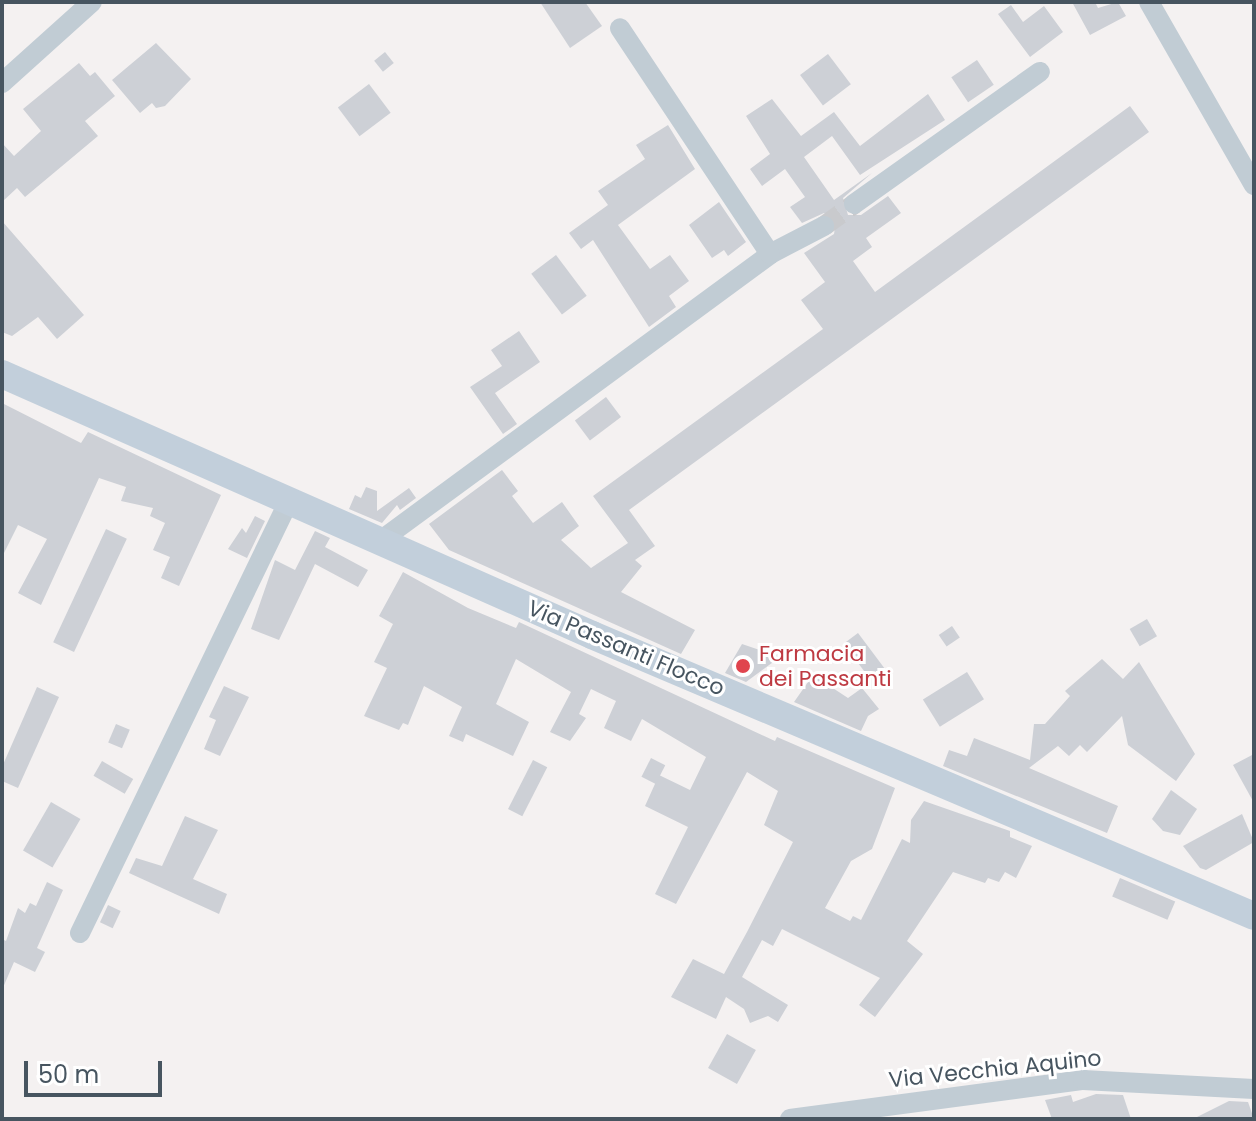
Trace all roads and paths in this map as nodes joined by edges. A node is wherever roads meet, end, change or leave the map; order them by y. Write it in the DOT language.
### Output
graph roads {
  1 [pos="92,2"];
  2 [pos="1149,2"];
  3 [pos="620,28"];
  4 [pos="1040,72"];
  5 [pos="2,83"];
  6 [pos="1254,185"];
  7 [pos="854,204"];
  8 [pos="824,226"];
  9 [pos="770,254"];
  10 [pos="2,374"];
  11 [pos="289,501"];
  12 [pos="380,541"];
  13 [pos="1254,916"];
  14 [pos="80,933"];
  15 [pos="1254,1089"];
  16 [pos="790,1119"];
  1 -- 5 [label="street"];
  2 -- 6 [label="street"];
  3 -- 9 [label="street"];
  4 -- 7 [label="street"];
  8 -- 9 [label="street"];
  9 -- 12 [label="street"];
  10 -- 11 [label="main road, Via Passanti Flocco"];
  11 -- 12 [label="main road, Via Passanti Flocco"];
  11 -- 14 [label="street"];
  12 -- 13 [label="main road, Via Passanti Flocco"];
  15 -- 16 [label="street, Via Vecchia Aquino"];
}
